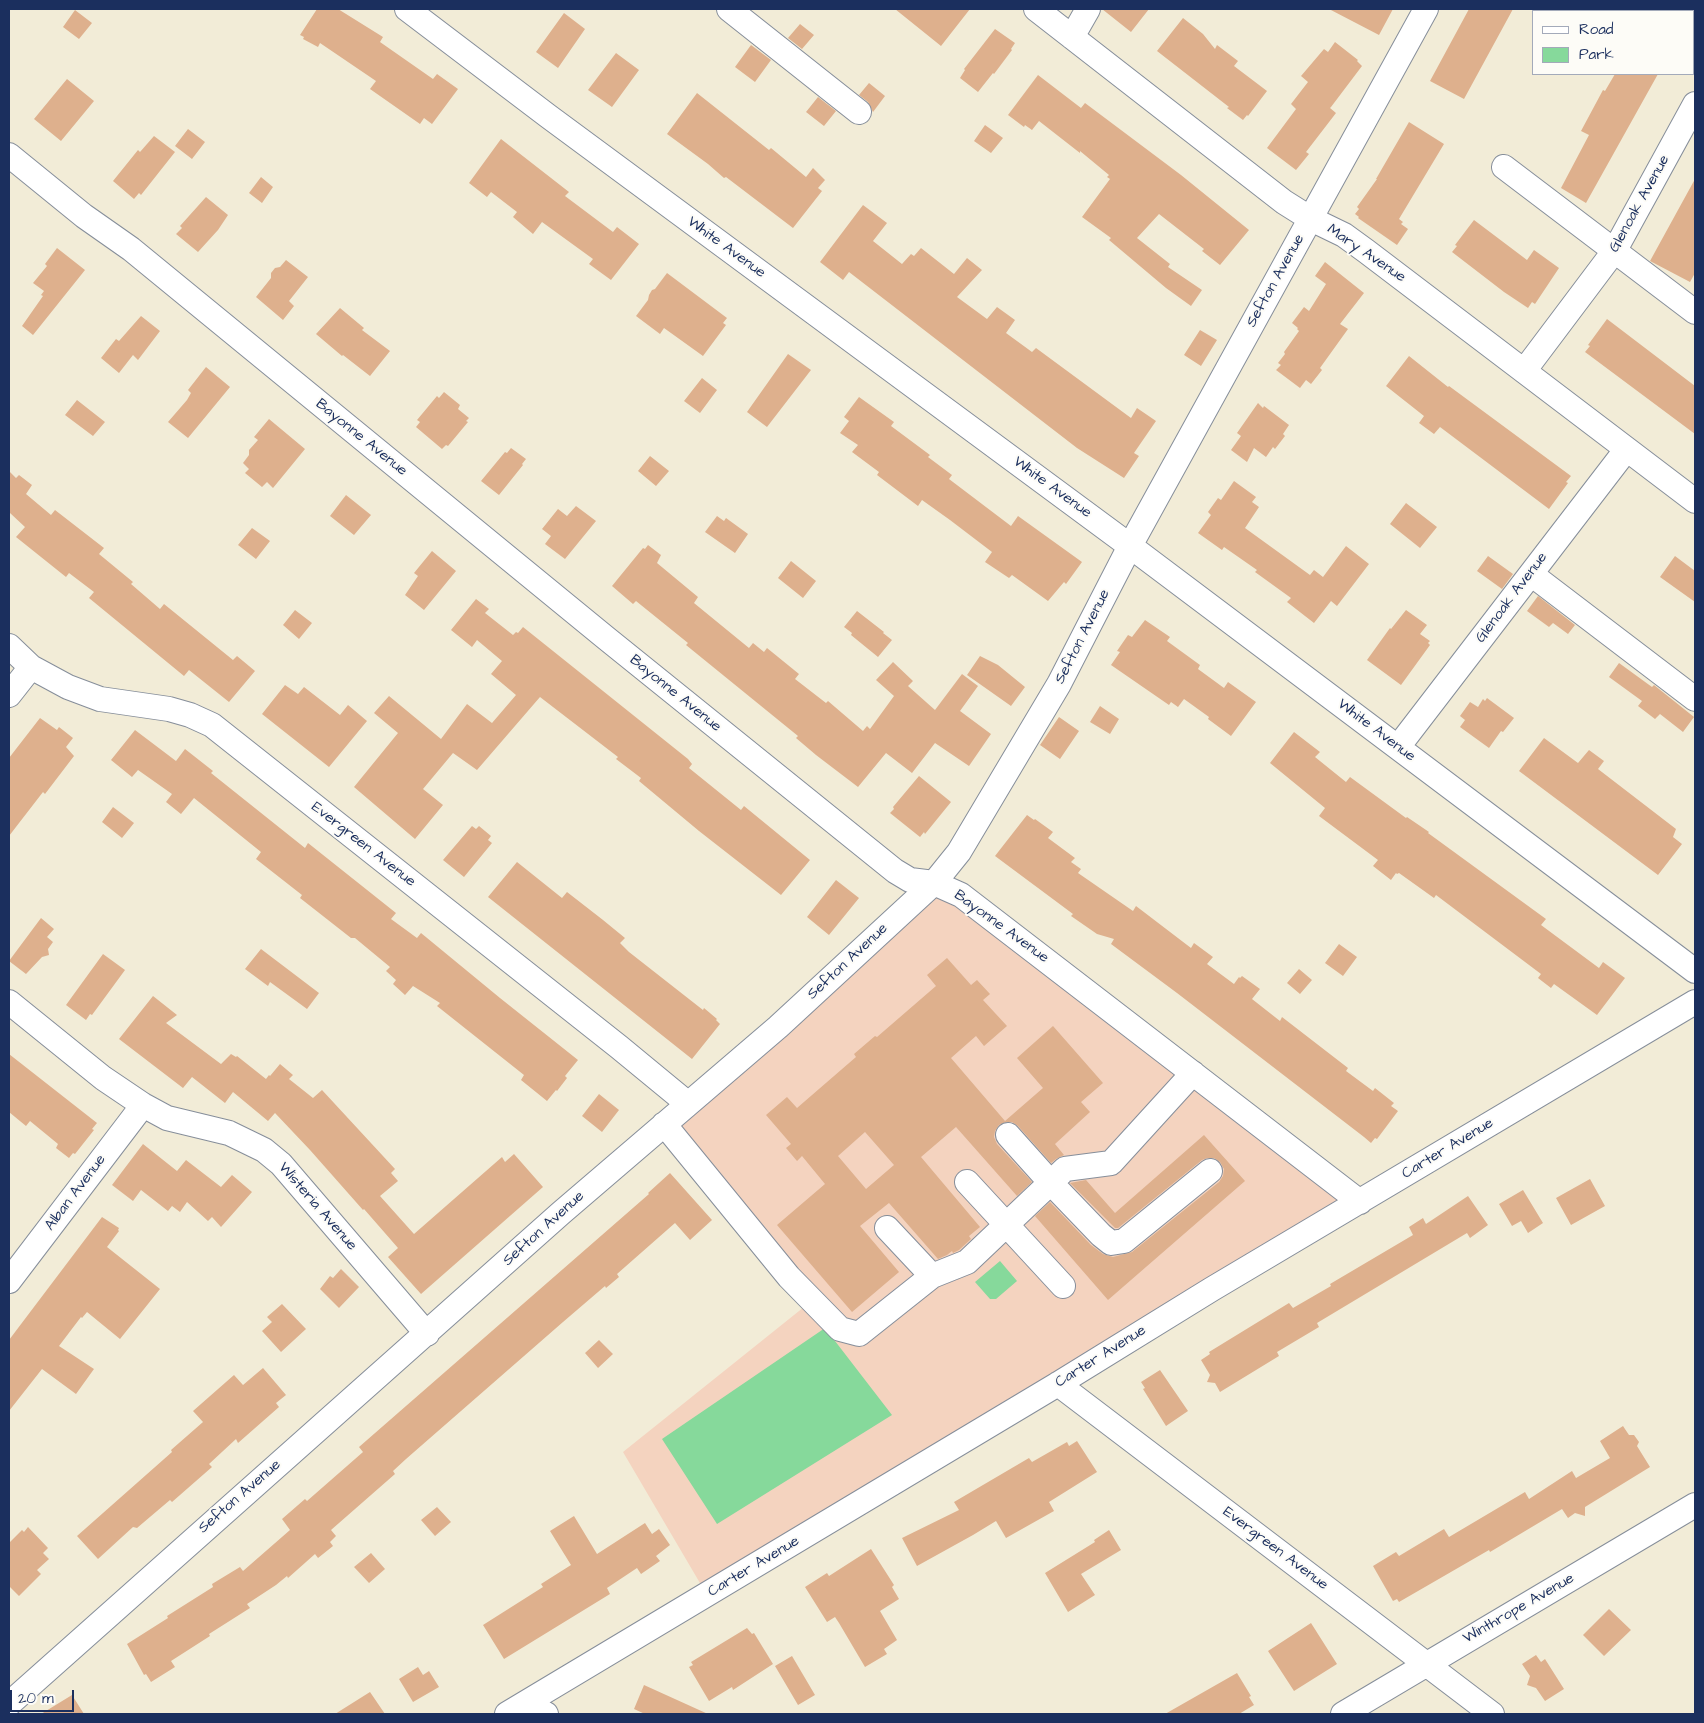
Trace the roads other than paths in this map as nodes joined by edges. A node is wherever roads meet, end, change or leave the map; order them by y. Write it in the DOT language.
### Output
graph roads {
  1 [pos="407,9"];
  2 [pos="728,9"];
  3 [pos="1036,9"];
  4 [pos="1088,9"];
  5 [pos="1426,9"];
  6 [pos="1072,37"];
  7 [pos="1695,104"];
  8 [pos="859,112"];
  9 [pos="9,155"];
  10 [pos="1504,167"];
  11 [pos="1310,219"];
  12 [pos="1615,250"];
  13 [pos="1695,312"];
  14 [pos="1524,371"];
  15 [pos="1626,450"];
  16 [pos="1695,501"];
  17 [pos="1130,546"];
  18 [pos="1531,574"];
  19 [pos="9,646"];
  20 [pos="31,667"];
  21 [pos="9,694"];
  22 [pos="1695,699"];
  23 [pos="1398,747"];
  24 [pos="934,883"];
  25 [pos="1695,971"];
  26 [pos="9,1002"];
  27 [pos="1695,1002"];
  28 [pos="1193,1073"];
  29 [pos="687,1103"];
  30 [pos="143,1105"];
  31 [pos="664,1124"];
  32 [pos="1008,1136"];
  33 [pos="1210,1171"];
  34 [pos="967,1182"];
  35 [pos="1050,1183"];
  36 [pos="1360,1202"];
  37 [pos="1006,1225"];
  38 [pos="887,1228"];
  39 [pos="932,1276"];
  40 [pos="9,1281"];
  41 [pos="1063,1286"];
  42 [pos="427,1334"];
  43 [pos="1058,1384"];
  44 [pos="1695,1505"];
  45 [pos="1426,1664"];
  46 [pos="9,1704"];
  47 [pos="516,1709"];
  48 [pos="546,1714"];
  49 [pos="1343,1714"];
  50 [pos="1492,1714"];
  1 -- 17 [label="street, White Avenue"];
  2 -- 8 [label="street"];
  3 -- 6 [label="street, Mary Avenue"];
  4 -- 6 [label="street"];
  5 -- 11 [label="street, Sefton Avenue"];
  6 -- 11 [label="street, Mary Avenue"];
  7 -- 12 [label="street, Glenoak Avenue"];
  9 -- 24 [label="street, Bayonne Avenue"];
  10 -- 12 [label="street"];
  11 -- 14 [label="street, Mary Avenue"];
  11 -- 17 [label="street, Sefton Avenue"];
  12 -- 13 [label="street"];
  12 -- 14 [label="street, Glenoak Avenue"];
  14 -- 15 [label="street, Mary Avenue"];
  15 -- 16 [label="street, Mary Avenue"];
  15 -- 18 [label="street, Glenoak Avenue"];
  17 -- 23 [label="street, White Avenue"];
  17 -- 24 [label="street, Sefton Avenue"];
  18 -- 22 [label="street"];
  18 -- 23 [label="street, Glenoak Avenue"];
  19 -- 20 [label="street, Evergreen Avenue"];
  20 -- 21 [label="street"];
  20 -- 29 [label="street, Evergreen Avenue"];
  23 -- 25 [label="street, White Avenue"];
  24 -- 28 [label="street, Bayonne Avenue"];
  24 -- 29 [label="street, Sefton Avenue"];
  26 -- 30 [label="street, Wisteria Avenue"];
  27 -- 36 [label="street, Carter Avenue"];
  28 -- 35 [label="street"];
  28 -- 36 [label="street, Bayonne Avenue"];
  29 -- 31 [label="street, Sefton Avenue"];
  30 -- 40 [label="street, Alban Avenue"];
  30 -- 42 [label="street, Wisteria Avenue"];
  31 -- 39 [label="street"];
  31 -- 42 [label="street, Sefton Avenue"];
  32 -- 35 [label="street"];
  33 -- 35 [label="street"];
  34 -- 37 [label="street"];
  35 -- 37 [label="street"];
  36 -- 43 [label="street, Carter Avenue"];
  37 -- 39 [label="street"];
  37 -- 41 [label="street"];
  38 -- 39 [label="street"];
  42 -- 46 [label="street, Sefton Avenue"];
  43 -- 45 [label="street, Evergreen Avenue"];
  43 -- 47 [label="street, Carter Avenue"];
  44 -- 45 [label="street, Winthrope Avenue"];
  45 -- 49 [label="street, Winthrope Avenue"];
  45 -- 50 [label="street, Evergreen Avenue"];
  47 -- 48 [label="street"];
}
